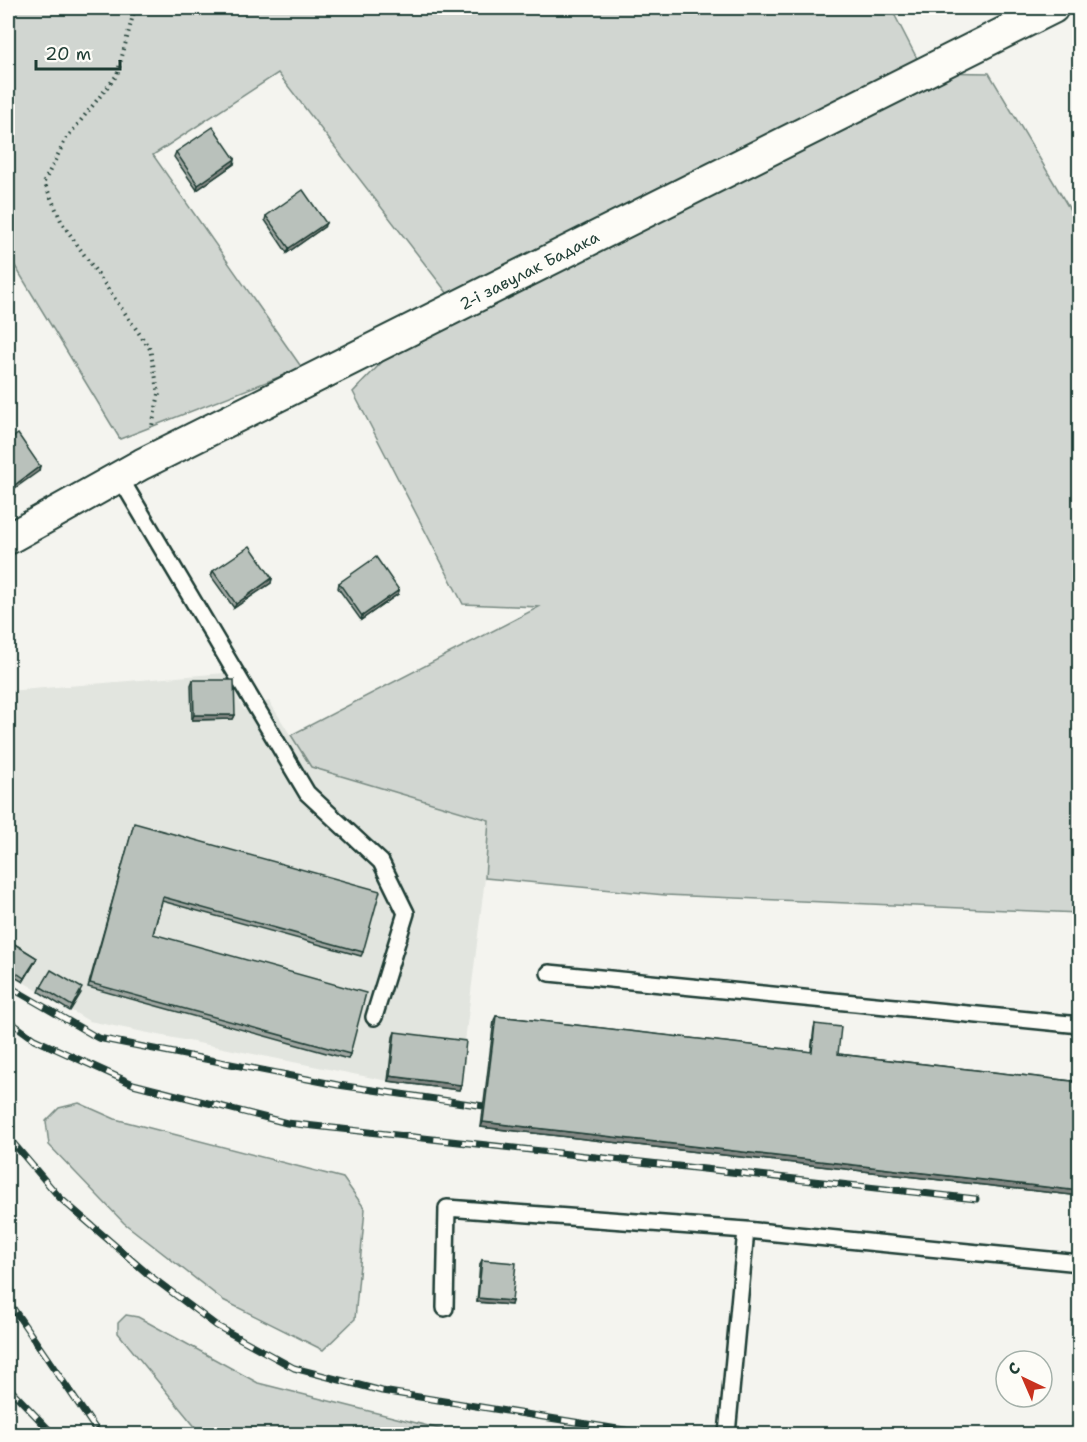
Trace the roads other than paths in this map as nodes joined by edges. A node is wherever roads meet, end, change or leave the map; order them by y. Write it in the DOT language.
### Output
graph roads {
  1 [pos="1053,8"];
  2 [pos="131,470"];
  3 [pos="8,538"];
  4 [pos="549,973"];
  5 [pos="374,1017"];
  6 [pos="1080,1025"];
  7 [pos="746,1230"];
  8 [pos="1080,1263"];
  9 [pos="445,1308"];
  10 [pos="727,1434"];
  1 -- 2 [label="street, 2-і завулак Бадака"];
  2 -- 3 [label="street, 2-і завулак Бадака"];
  2 -- 5 [label="lane"];
  4 -- 6 [label="lane"];
  7 -- 8 [label="lane"];
  7 -- 9 [label="lane"];
  7 -- 10 [label="lane"];
}
